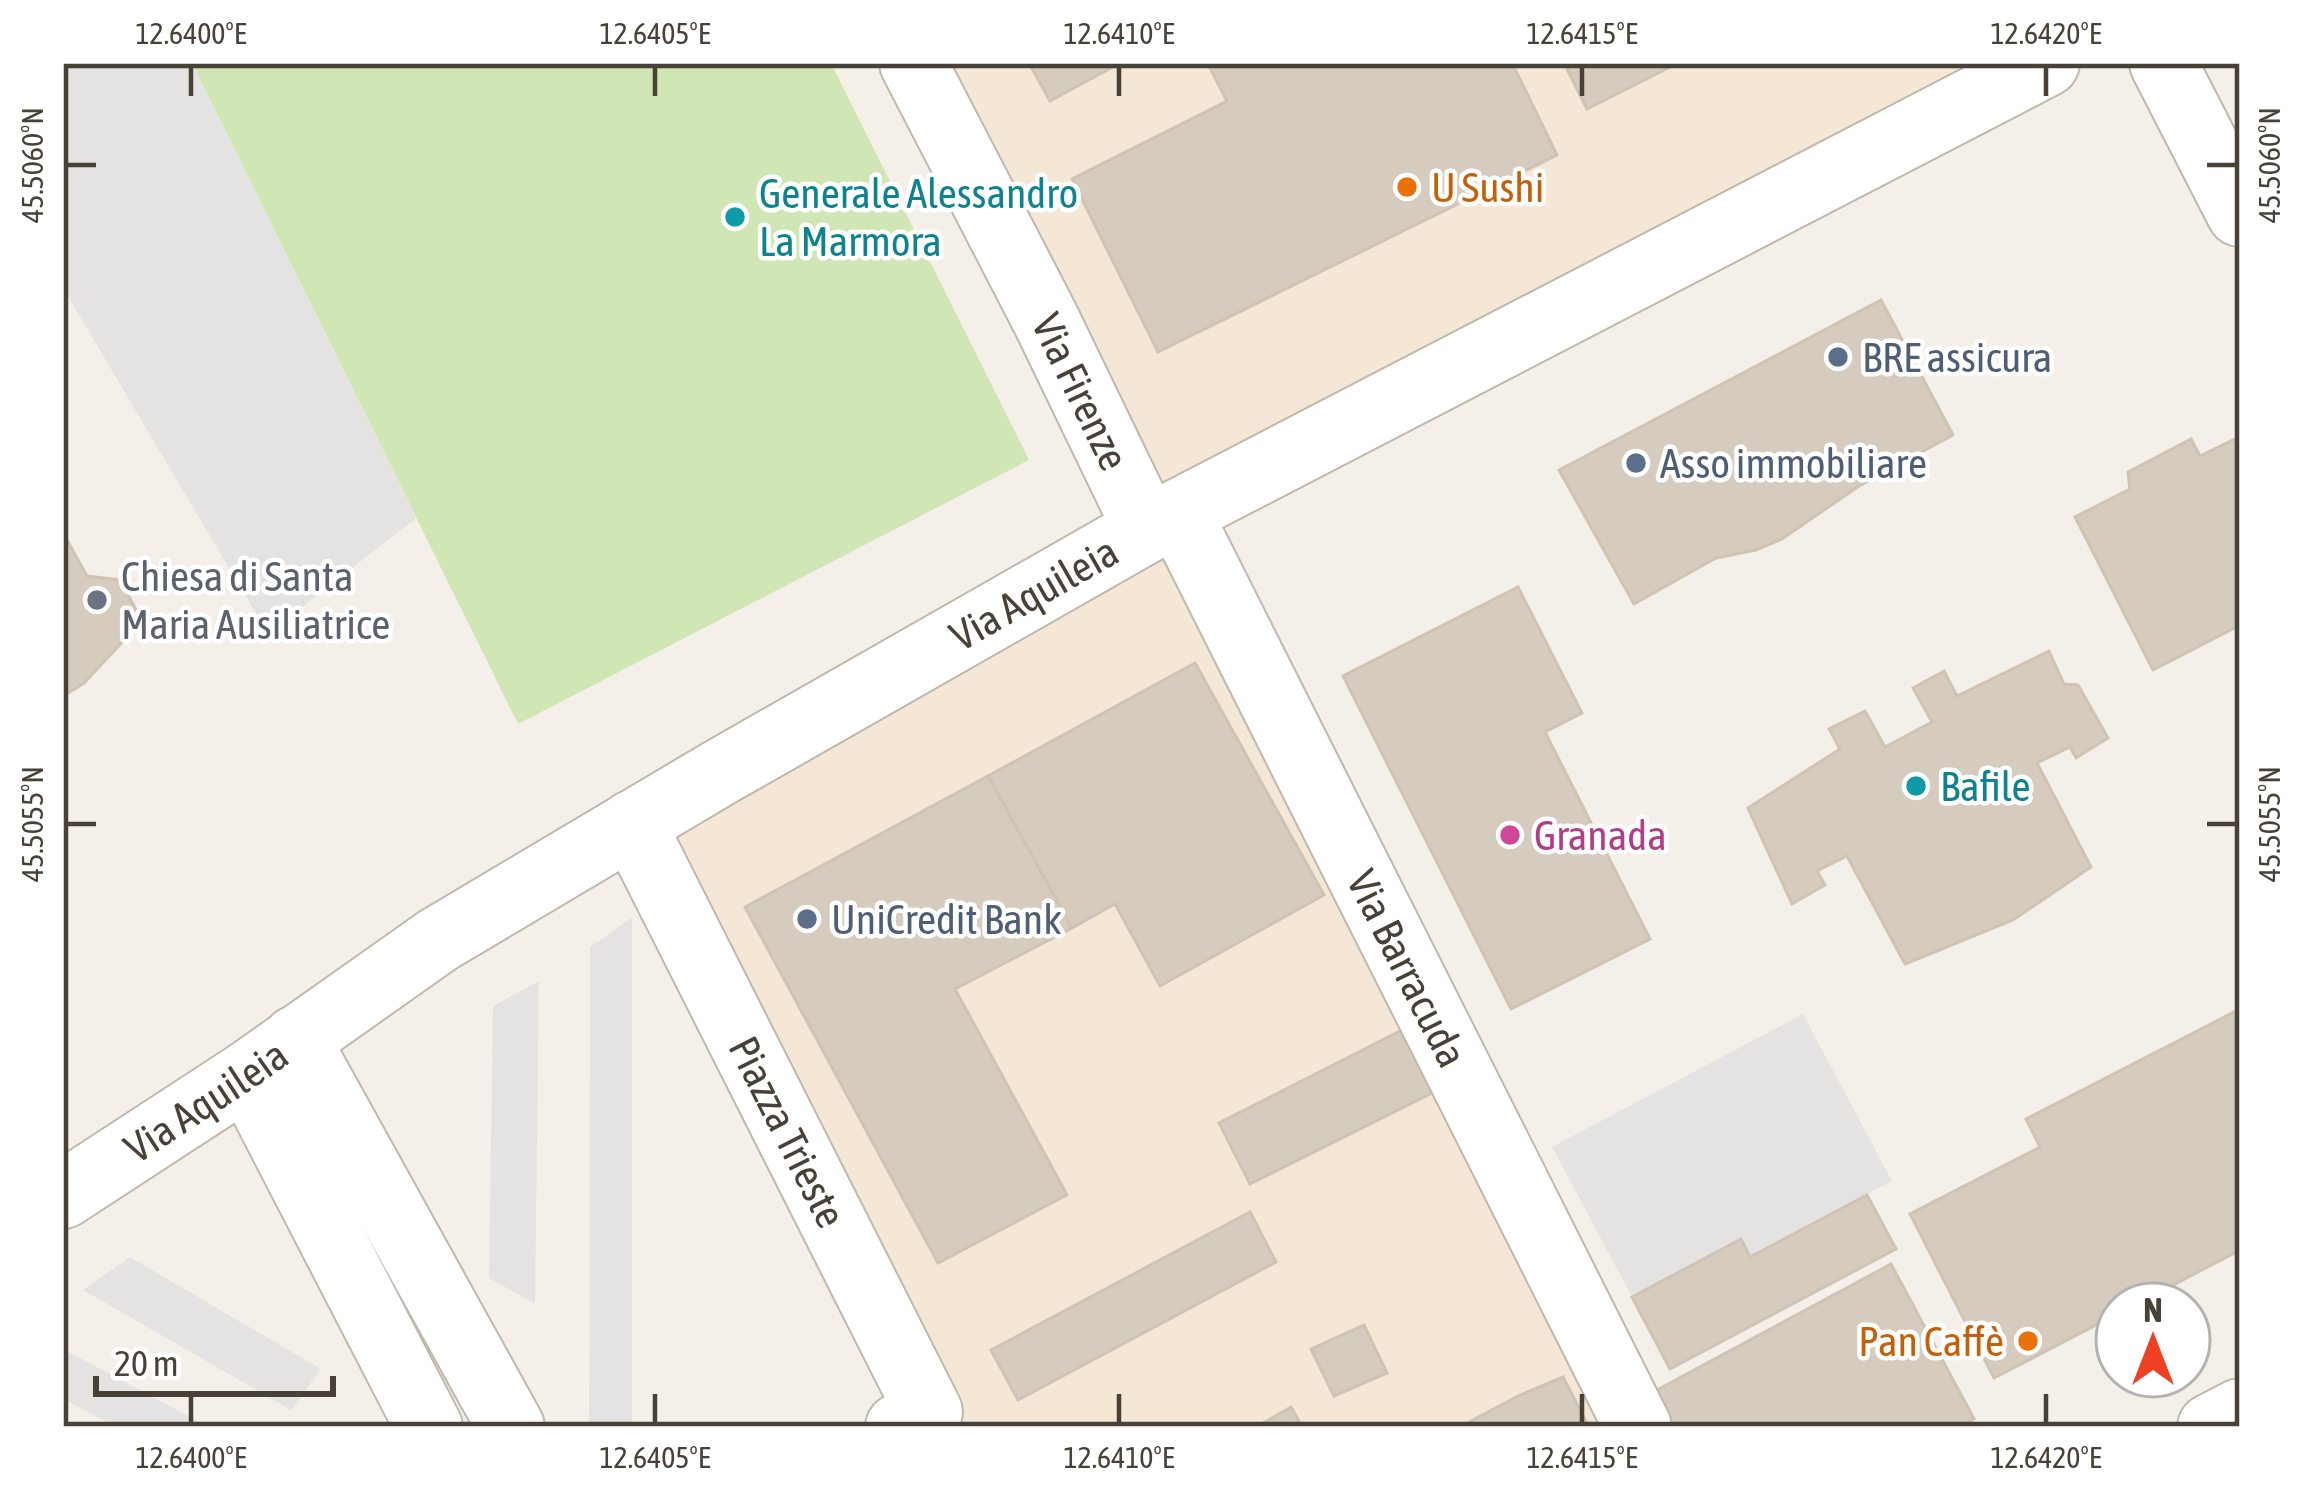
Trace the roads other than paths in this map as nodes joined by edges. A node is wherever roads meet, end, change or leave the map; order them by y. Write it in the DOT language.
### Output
graph roads {
  1 [pos="913,63"];
  2 [pos="2046,63"];
  3 [pos="2163,63"];
  4 [pos="2240,213"];
  5 [pos="1162,521"];
  6 [pos="642,817"];
  7 [pos="271,1057"];
  8 [pos="63,1195"];
  9 [pos="2240,1412"];
  10 [pos="429,1427"];
  11 [pos="511,1427"];
  12 [pos="899,1427"];
  13 [pos="952,1427"];
  14 [pos="1638,1427"];
  15 [pos="2211,1427"];
  1 -- 5 [label="street, Via Firenze"];
  2 -- 5 [label="street, Via Aquileia"];
  3 -- 4 [label="street"];
  5 -- 6 [label="street, Via Aquileia"];
  5 -- 14 [label="street, Via Barracuda"];
  6 -- 7 [label="street, Via Aquileia"];
  6 -- 12 [label="street, Piazza Trieste"];
  6 -- 13 [label="street"];
  7 -- 8 [label="street, Via Aquileia"];
  7 -- 10 [label="street"];
  7 -- 11 [label="street"];
  9 -- 15 [label="street"];
}
